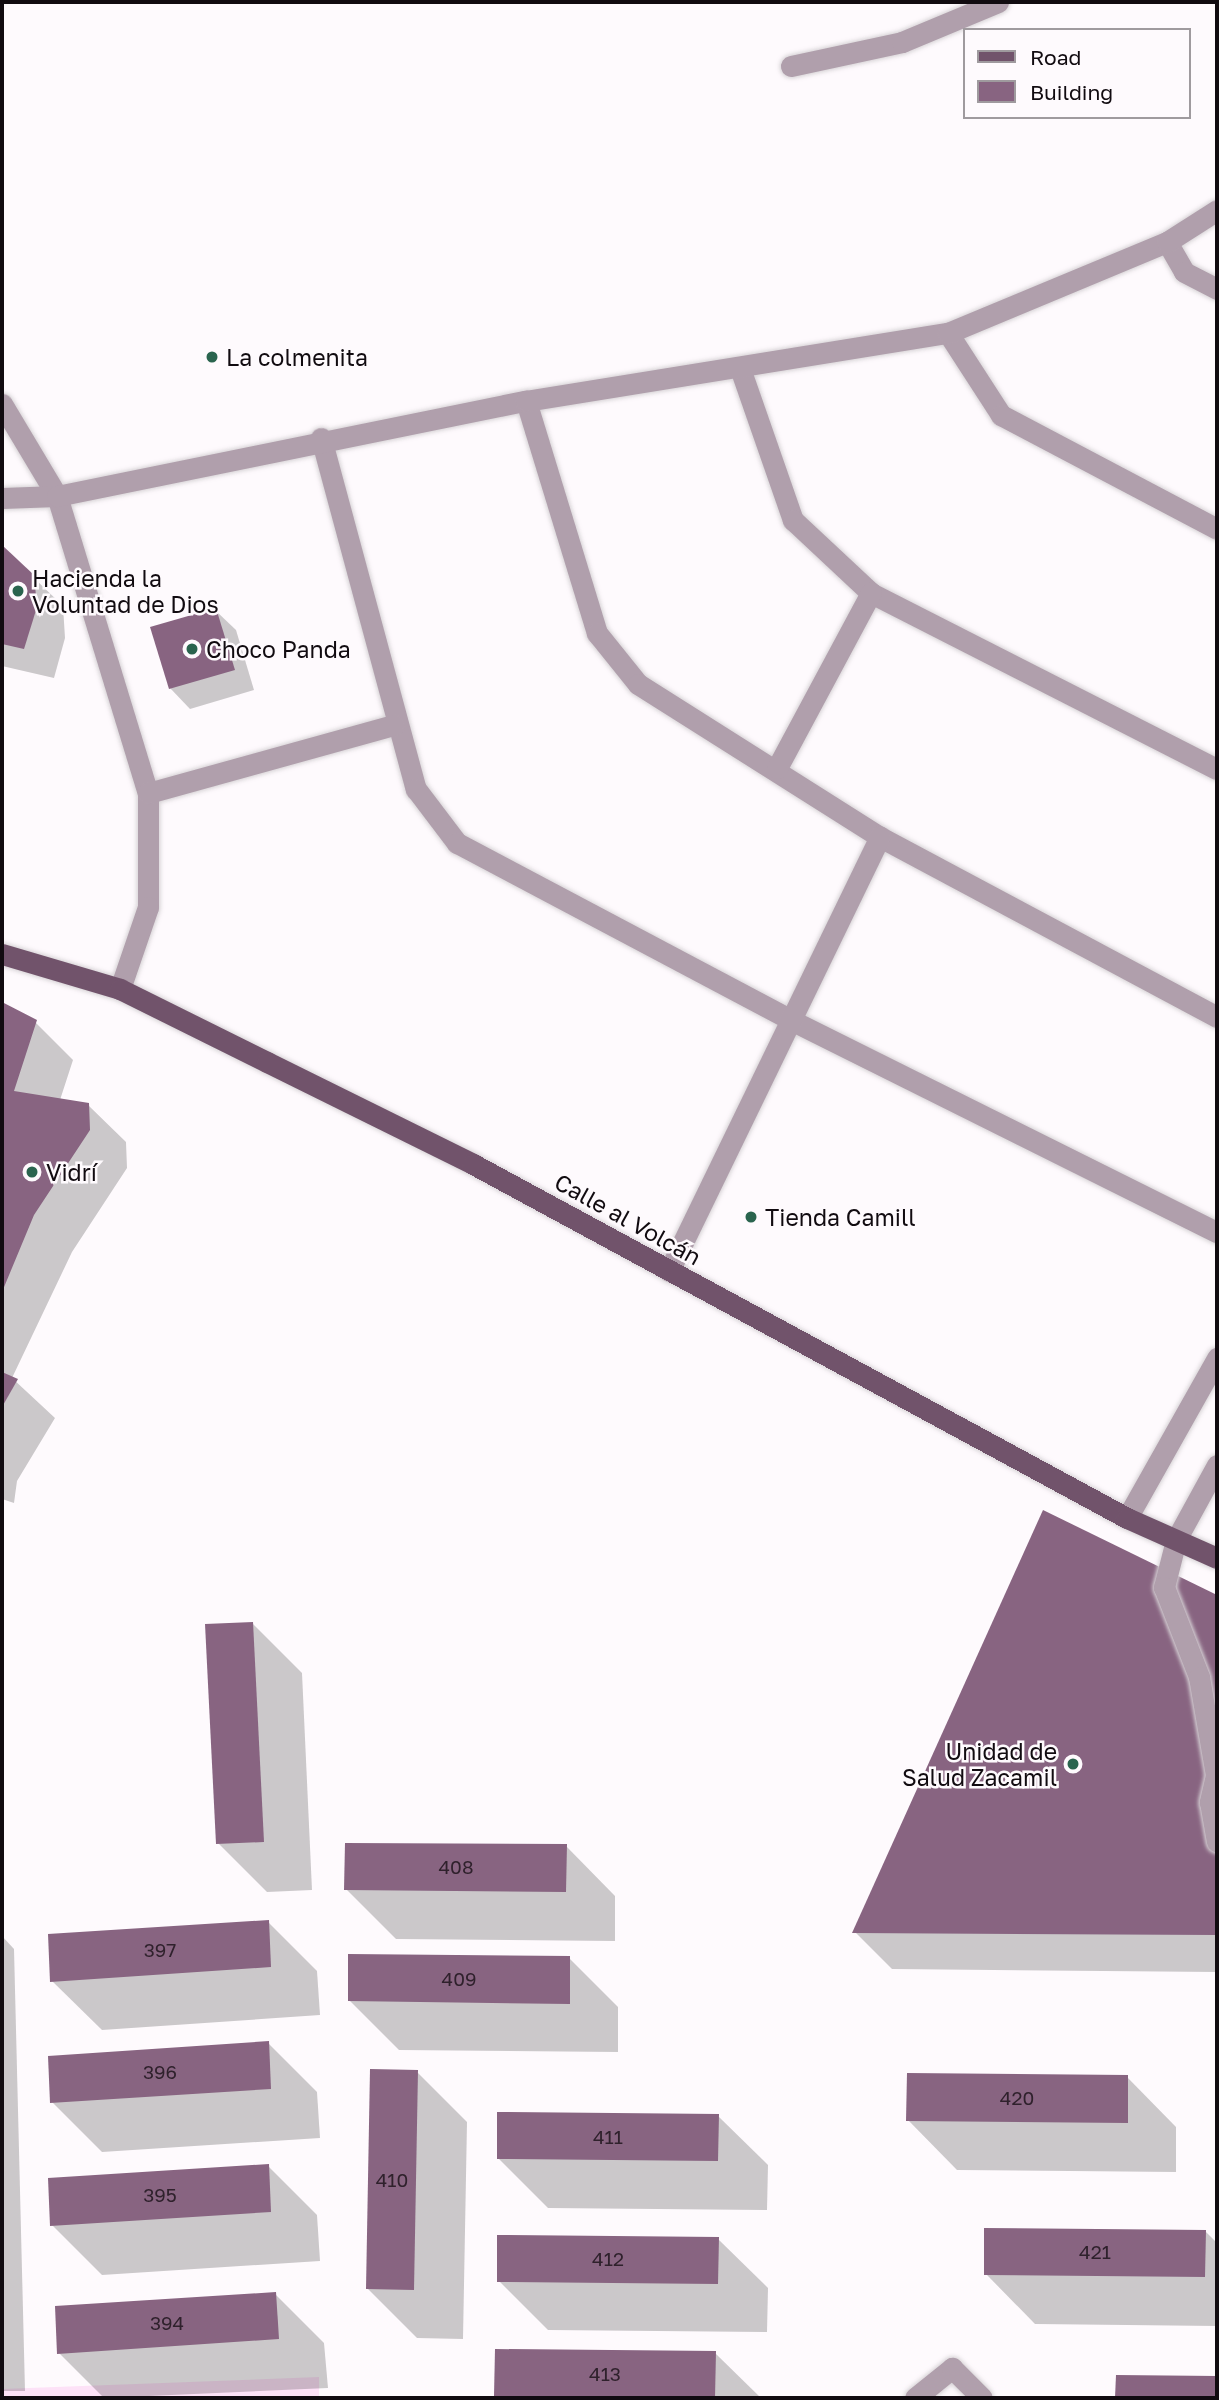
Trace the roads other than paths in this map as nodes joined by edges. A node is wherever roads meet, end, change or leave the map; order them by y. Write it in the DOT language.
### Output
graph roads {
  1 [pos="998,2"];
  2 [pos="790,66"];
  3 [pos="1217,210"];
  4 [pos="1167,242"];
  5 [pos="1217,289"];
  6 [pos="948,333"];
  7 [pos="741,371"];
  8 [pos="526,401"];
  9 [pos="2,404"];
  10 [pos="321,438"];
  11 [pos="57,496"];
  12 [pos="2,498"];
  13 [pos="1217,528"];
  14 [pos="871,593"];
  15 [pos="394,726"];
  16 [pos="777,768"];
  17 [pos="1217,769"];
  18 [pos="148,793"];
  19 [pos="880,837"];
  20 [pos="2,954"];
  21 [pos="120,989"];
  22 [pos="1217,1017"];
  23 [pos="793,1021"];
  24 [pos="1217,1232"];
  25 [pos="669,1271"];
  26 [pos="1215,1367"];
  27 [pos="1217,1465"];
  28 [pos="1127,1518"];
  29 [pos="1175,1540"];
  30 [pos="1217,1558"];
  31 [pos="1217,1841"];
  32 [pos="915,2398"];
  33 [pos="982,2398"];
  1 -- 2 [label="street"];
  3 -- 4 [label="street"];
  4 -- 5 [label="street"];
  4 -- 6 [label="street"];
  6 -- 7 [label="street"];
  6 -- 13 [label="street"];
  7 -- 8 [label="street"];
  7 -- 14 [label="street"];
  8 -- 10 [label="street"];
  8 -- 16 [label="street"];
  9 -- 11 [label="street"];
  10 -- 11 [label="street"];
  10 -- 15 [label="street"];
  11 -- 12 [label="street"];
  11 -- 18 [label="street"];
  14 -- 16 [label="street"];
  14 -- 17 [label="street"];
  15 -- 18 [label="street"];
  15 -- 23 [label="street"];
  16 -- 19 [label="street"];
  18 -- 21 [label="street"];
  19 -- 22 [label="street"];
  19 -- 23 [label="street"];
  20 -- 21 [label="main road, Calle al Volcán"];
  21 -- 25 [label="main road, Calle al Volcán"];
  23 -- 24 [label="street"];
  23 -- 25 [label="street"];
  25 -- 28 [label="main road, Calle al Volcán"];
  26 -- 28 [label="street"];
  27 -- 29 [label="street"];
  28 -- 29 [label="main road, Calle al Volcán"];
  29 -- 30 [label="main road, Calle al Volcán"];
  29 -- 31 [label="street"];
  32 -- 33 [label="street"];
}
